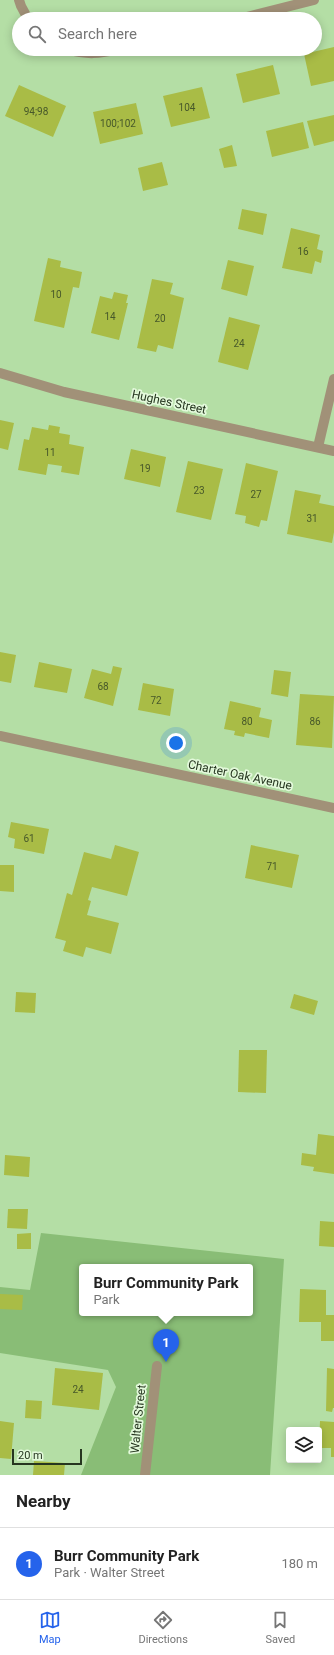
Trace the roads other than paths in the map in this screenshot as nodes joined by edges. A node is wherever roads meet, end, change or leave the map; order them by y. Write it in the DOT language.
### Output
graph roads {
  1 [pos="19,0"];
  2 [pos="314,0"];
  3 [pos="25,12"];
  4 [pos="266,12"];
  5 [pos="0,373"];
  6 [pos="334,379"];
  7 [pos="318,447"];
  8 [pos="334,451"];
  9 [pos="0,736"];
  10 [pos="334,808"];
  11 [pos="157,1366"];
  12 [pos="145,1475"];
  1 -- 3 [label="street"];
  2 -- 4 [label="street"];
  5 -- 7 [label="street, Hughes Street"];
  6 -- 7 [label="street"];
  7 -- 8 [label="street, Hughes Street"];
  9 -- 10 [label="street, Charter Oak Avenue"];
  11 -- 12 [label="street, Walter Street"];
}
